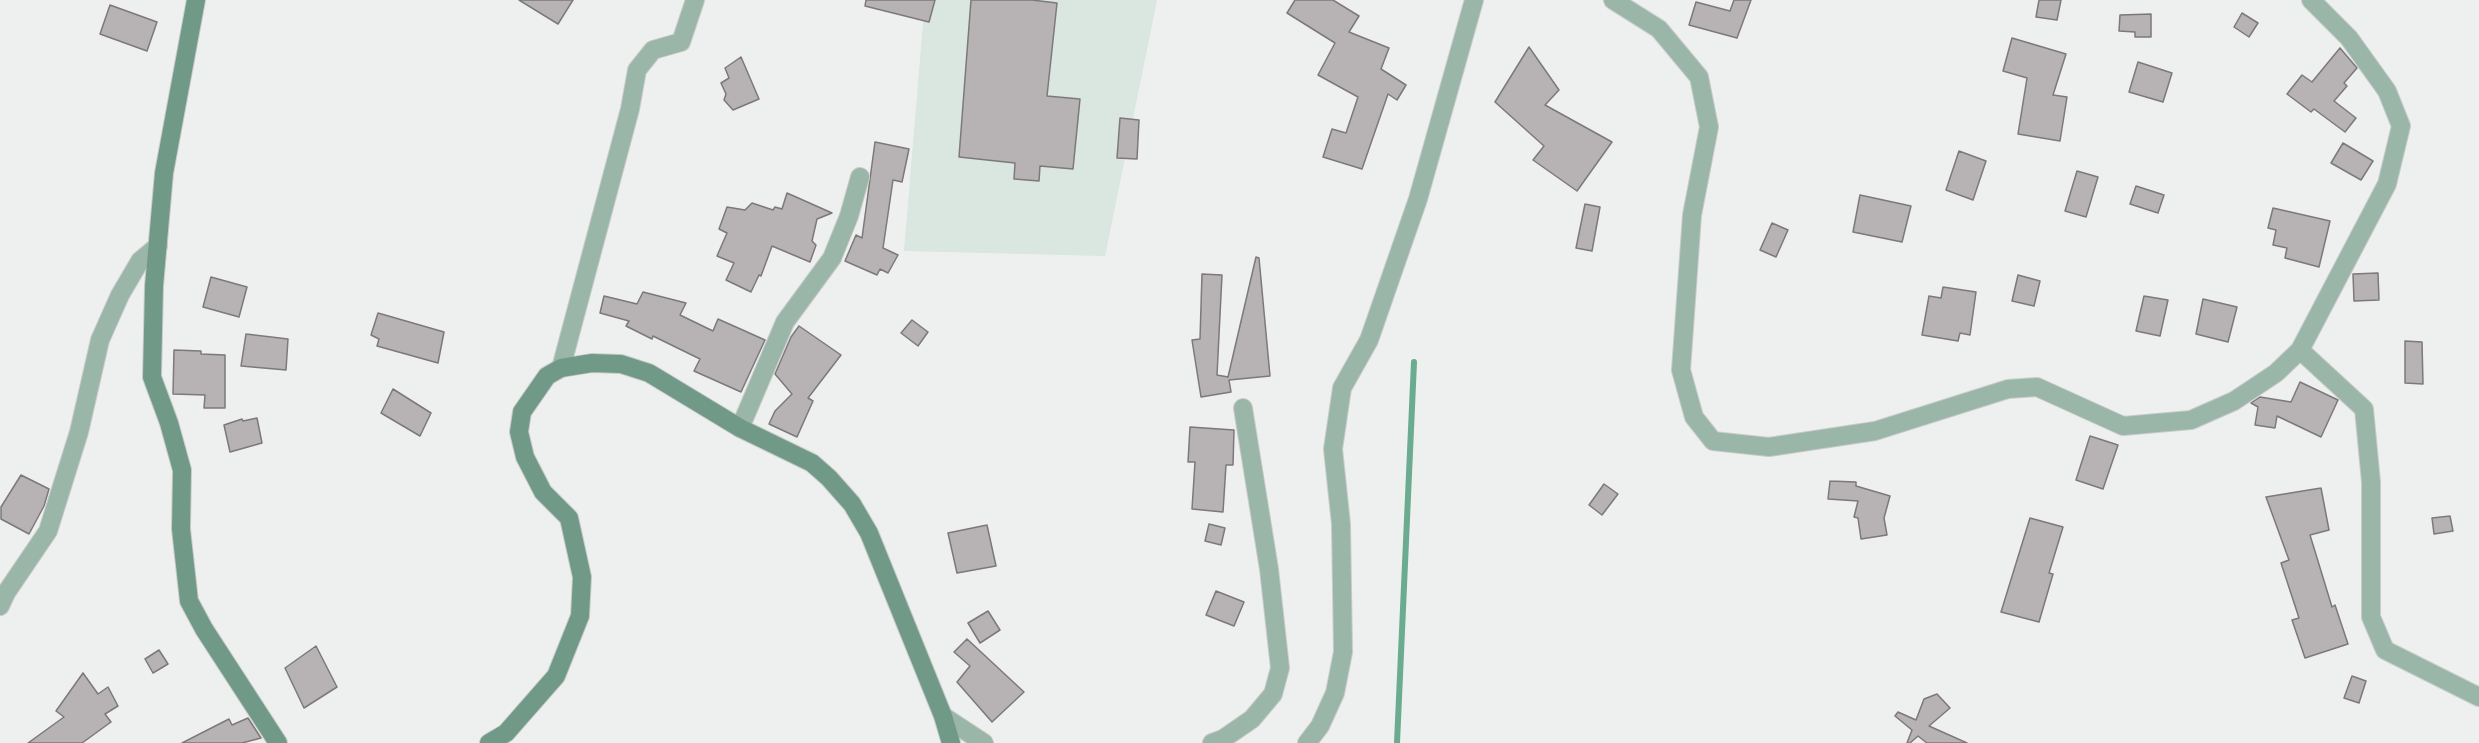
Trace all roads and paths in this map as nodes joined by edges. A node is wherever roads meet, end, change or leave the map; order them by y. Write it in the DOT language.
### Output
graph roads {
  1 [pos="196,0"];
  2 [pos="695,0"];
  3 [pos="1474,0"];
  4 [pos="1613,0"];
  5 [pos="2311,0"];
  6 [pos="861,177"];
  7 [pos="158,246"];
  8 [pos="2300,350"];
  9 [pos="561,368"];
  10 [pos="1243,408"];
  11 [pos="740,428"];
  12 [pos="0,606"];
  13 [pos="2479,697"];
  14 [pos="944,716"];
  15 [pos="278,743"];
  16 [pos="489,743"];
  17 [pos="951,743"];
  18 [pos="984,743"];
  19 [pos="1212,743"];
  20 [pos="1307,743"];
  1 -- 7 [label="street"];
  2 -- 9 [label="street"];
  3 -- 20 [label="street"];
  4 -- 8 [label="street"];
  5 -- 8 [label="street"];
  6 -- 11 [label="street"];
  7 -- 12 [label="street"];
  7 -- 15 [label="street"];
  8 -- 13 [label="street"];
  9 -- 11 [label="street"];
  9 -- 16 [label="street"];
  10 -- 19 [label="street"];
  11 -- 14 [label="street"];
  14 -- 17 [label="street"];
  14 -- 18 [label="street"];
}
